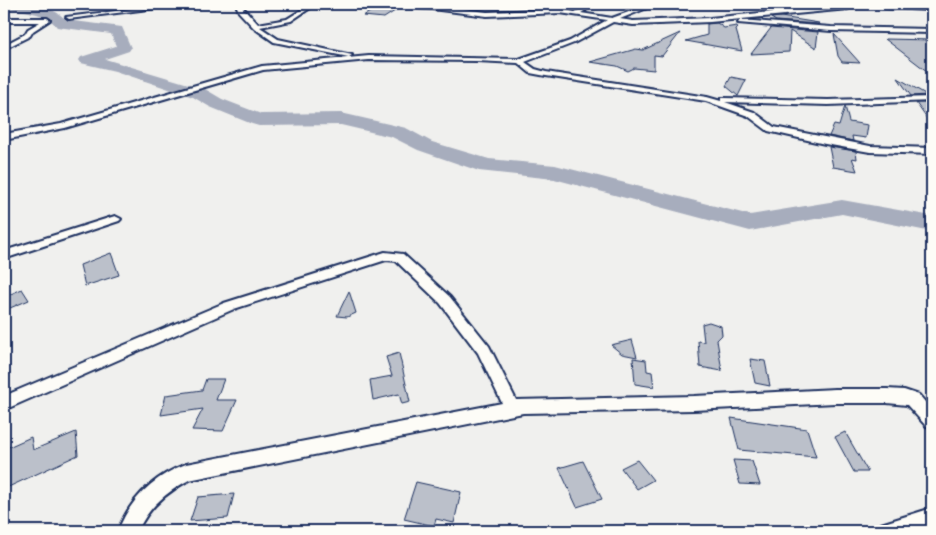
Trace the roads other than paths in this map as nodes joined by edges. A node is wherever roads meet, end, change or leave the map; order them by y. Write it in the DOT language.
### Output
graph roads {
  1 [pos="185,4"];
  2 [pos="238,4"];
  3 [pos="314,4"];
  4 [pos="386,4"];
  5 [pos="438,4"];
  6 [pos="593,4"];
  7 [pos="655,4"];
  8 [pos="849,4"];
  9 [pos="881,4"];
  10 [pos="490,5"];
  11 [pos="432,6"];
  12 [pos="932,8"];
  13 [pos="473,13"];
  14 [pos="577,13"];
  15 [pos="69,17"];
  16 [pos="4,20"];
  17 [pos="612,20"];
  18 [pos="710,20"];
  19 [pos="256,27"];
  20 [pos="932,31"];
  21 [pos="4,47"];
  22 [pos="369,58"];
  23 [pos="520,61"];
  24 [pos="707,99"];
  25 [pos="932,99"];
  26 [pos="4,137"];
  27 [pos="932,150"];
  28 [pos="115,219"];
  29 [pos="4,255"];
  30 [pos="4,403"];
  31 [pos="512,408"];
  32 [pos="932,420"];
  33 [pos="932,518"];
  34 [pos="128,531"];
  35 [pos="888,531"];
  1 -- 15 [label="street"];
  2 -- 19 [label="street"];
  3 -- 19 [label="street"];
  4 -- 11 [label="street"];
  5 -- 11 [label="street"];
  6 -- 14 [label="street"];
  7 -- 17 [label="street"];
  8 -- 18 [label="street"];
  9 -- 12 [label="street"];
  10 -- 13 [label="street"];
  11 -- 13 [label="street"];
  13 -- 14 [label="street"];
  14 -- 17 [label="street"];
  16 -- 21 [label="street"];
  17 -- 18 [label="street"];
  17 -- 23 [label="street"];
  18 -- 20 [label="street"];
  19 -- 22 [label="street"];
  22 -- 23 [label="street"];
  22 -- 26 [label="street"];
  23 -- 24 [label="street"];
  24 -- 25 [label="street"];
  24 -- 27 [label="street"];
  28 -- 29 [label="street"];
  30 -- 31 [label="street"];
  31 -- 32 [label="street"];
  31 -- 34 [label="street"];
  33 -- 35 [label="street"];
}
